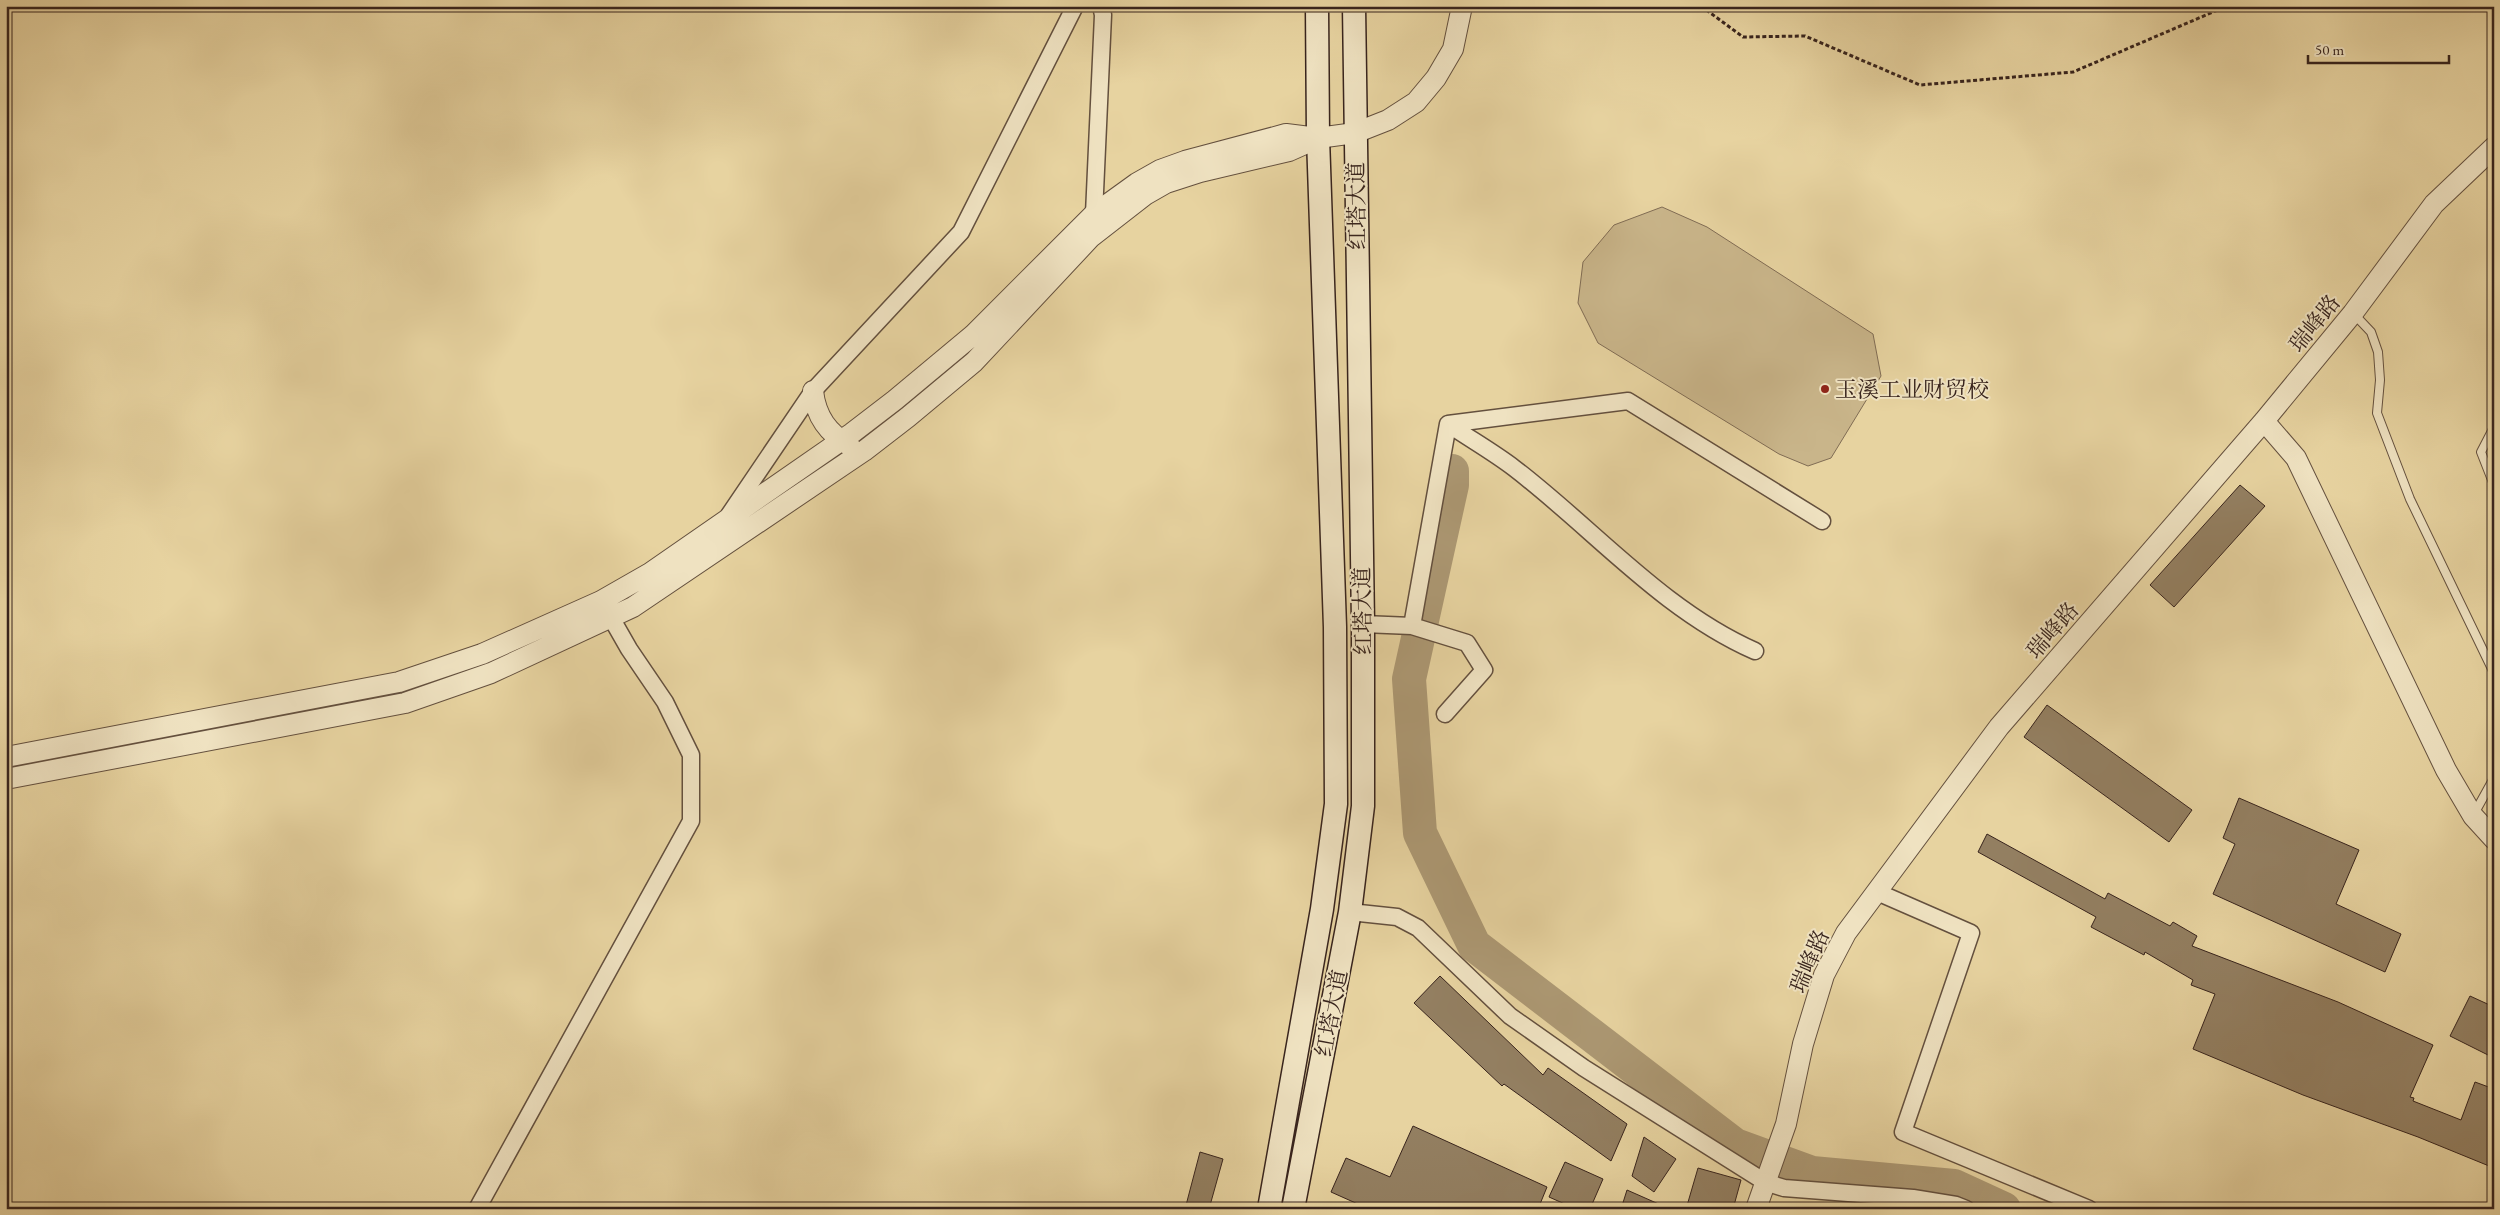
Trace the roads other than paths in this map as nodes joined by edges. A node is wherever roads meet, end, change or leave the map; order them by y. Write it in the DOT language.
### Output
graph roads {
  1 [pos="1075,6"];
  2 [pos="1101,6"];
  3 [pos="1316,6"];
  4 [pos="1354,6"];
  5 [pos="1462,6"];
  6 [pos="1355,133"];
  7 [pos="1318,138"];
  8 [pos="2494,147"];
  9 [pos="1097,222"];
  10 [pos="2353,313"];
  11 [pos="813,391"];
  12 [pos="2264,421"];
  13 [pos="1448,424"];
  14 [pos="2494,427"];
  15 [pos="840,441"];
  16 [pos="864,451"];
  17 [pos="2494,485"];
  18 [pos="728,517"];
  19 [pos="1822,521"];
  20 [pos="606,609"];
  21 [pos="1362,624"];
  22 [pos="1414,626"];
  23 [pos="1755,651"];
  24 [pos="2494,672"];
  25 [pos="1445,714"];
  26 [pos="6,757"];
  27 [pos="2494,778"];
  28 [pos="6,779"];
  29 [pos="2473,816"];
  30 [pos="2494,839"];
  31 [pos="1877,892"];
  32 [pos="1350,912"];
  33 [pos="1767,1179"];
  34 [pos="477,1209"];
  35 [pos="1269,1209"];
  36 [pos="1293,1209"];
  37 [pos="1756,1209"];
  38 [pos="1966,1209"];
  39 [pos="2089,1209"];
  1 -- 11 [label="street"];
  2 -- 9 [label="street"];
  3 -- 7 [label="main road, 红塔大道"];
  4 -- 6 [label="main road, 红塔大道"];
  5 -- 6 [label="street"];
  6 -- 7 [label="street"];
  6 -- 21 [label="main road, 红塔大道"];
  7 -- 9 [label="street"];
  7 -- 35 [label="main road, 红塔大道"];
  8 -- 10 [label="street, 瑞峰路"];
  9 -- 15 [label="street"];
  9 -- 16 [label="street"];
  10 -- 12 [label="street, 瑞峰路"];
  10 -- 24 [label="lane"];
  11 -- 15 [label="street"];
  11 -- 18 [label="street"];
  12 -- 29 [label="street"];
  12 -- 31 [label="street, 瑞峰路"];
  13 -- 19 [label="street"];
  13 -- 22 [label="street"];
  13 -- 23 [label="street"];
  14 -- 17 [label="lane"];
  15 -- 16 [label="street"];
  15 -- 18 [label="street"];
  16 -- 20 [label="street"];
  18 -- 20 [label="street"];
  20 -- 26 [label="street"];
  20 -- 28 [label="street"];
  20 -- 34 [label="street"];
  21 -- 22 [label="street"];
  21 -- 32 [label="main road, 红塔大道"];
  22 -- 25 [label="street"];
  27 -- 29 [label="lane"];
  29 -- 30 [label="street"];
  31 -- 33 [label="street, 瑞峰路"];
  31 -- 39 [label="street"];
  32 -- 33 [label="street"];
  32 -- 36 [label="main road, 红塔大道"];
  33 -- 37 [label="street, 瑞峰路"];
  33 -- 38 [label="street"];
}
